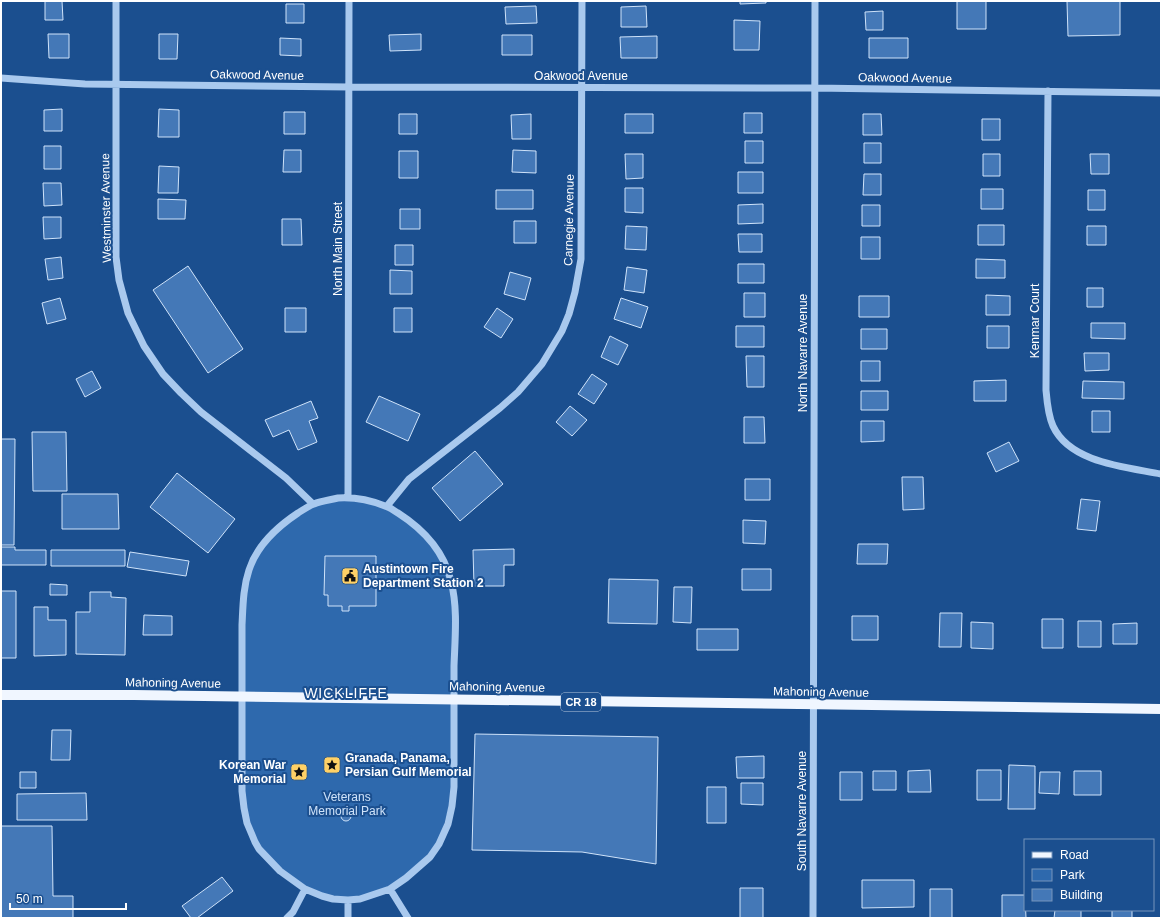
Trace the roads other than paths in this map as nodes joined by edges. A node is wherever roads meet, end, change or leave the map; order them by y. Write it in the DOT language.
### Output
graph roads {
  1 [pos="116,1"];
  2 [pos="349,1"];
  3 [pos="582,1"];
  4 [pos="815,1"];
  5 [pos="1,78"];
  6 [pos="116,84"];
  7 [pos="349,87"];
  8 [pos="582,87"];
  9 [pos="815,88"];
  10 [pos="1048,91"];
  11 [pos="1161,93"];
  12 [pos="1161,474"];
  13 [pos="348,498"];
  14 [pos="313,504"];
  15 [pos="387,506"];
  16 [pos="1,695"];
  17 [pos="242,698"];
  18 [pos="454,700"];
  19 [pos="814,705"];
  20 [pos="1161,709"];
  21 [pos="304,890"];
  22 [pos="390,890"];
  23 [pos="348,900"];
  24 [pos="287,918"];
  25 [pos="348,918"];
  26 [pos="408,918"];
  27 [pos="813,918"];
  1 -- 6 [label="street, Westminster Avenue"];
  2 -- 7 [label="street, North Main Street"];
  3 -- 8 [label="street, Carnegie Avenue"];
  4 -- 9 [label="street, North Navarre Avenue"];
  5 -- 6 [label="street, Oakwood Avenue"];
  6 -- 7 [label="street, Oakwood Avenue"];
  6 -- 14 [label="street, Westminster Avenue"];
  7 -- 8 [label="street, Oakwood Avenue"];
  7 -- 13 [label="street, North Main Street"];
  8 -- 9 [label="street, Oakwood Avenue"];
  8 -- 15 [label="street, Carnegie Avenue"];
  9 -- 10 [label="street, Oakwood Avenue"];
  9 -- 19 [label="street, North Navarre Avenue"];
  10 -- 11 [label="street, Oakwood Avenue"];
  10 -- 12 [label="street, Kenmar Court"];
  13 -- 14 [label="street"];
  13 -- 15 [label="street"];
  14 -- 17 [label="street"];
  15 -- 18 [label="street"];
  16 -- 17 [label="main road, Mahoning Avenue / CR 18"];
  17 -- 18 [label="main road, Mahoning Avenue / CR 18"];
  17 -- 21 [label="street"];
  18 -- 19 [label="main road, Mahoning Avenue / CR 18"];
  18 -- 22 [label="street"];
  19 -- 20 [label="main road, Mahoning Avenue / CR 18"];
  19 -- 27 [label="street, South Navarre Avenue"];
  21 -- 23 [label="street"];
  21 -- 24 [label="street"];
  22 -- 23 [label="street"];
  22 -- 26 [label="street"];
  23 -- 25 [label="street"];
}
